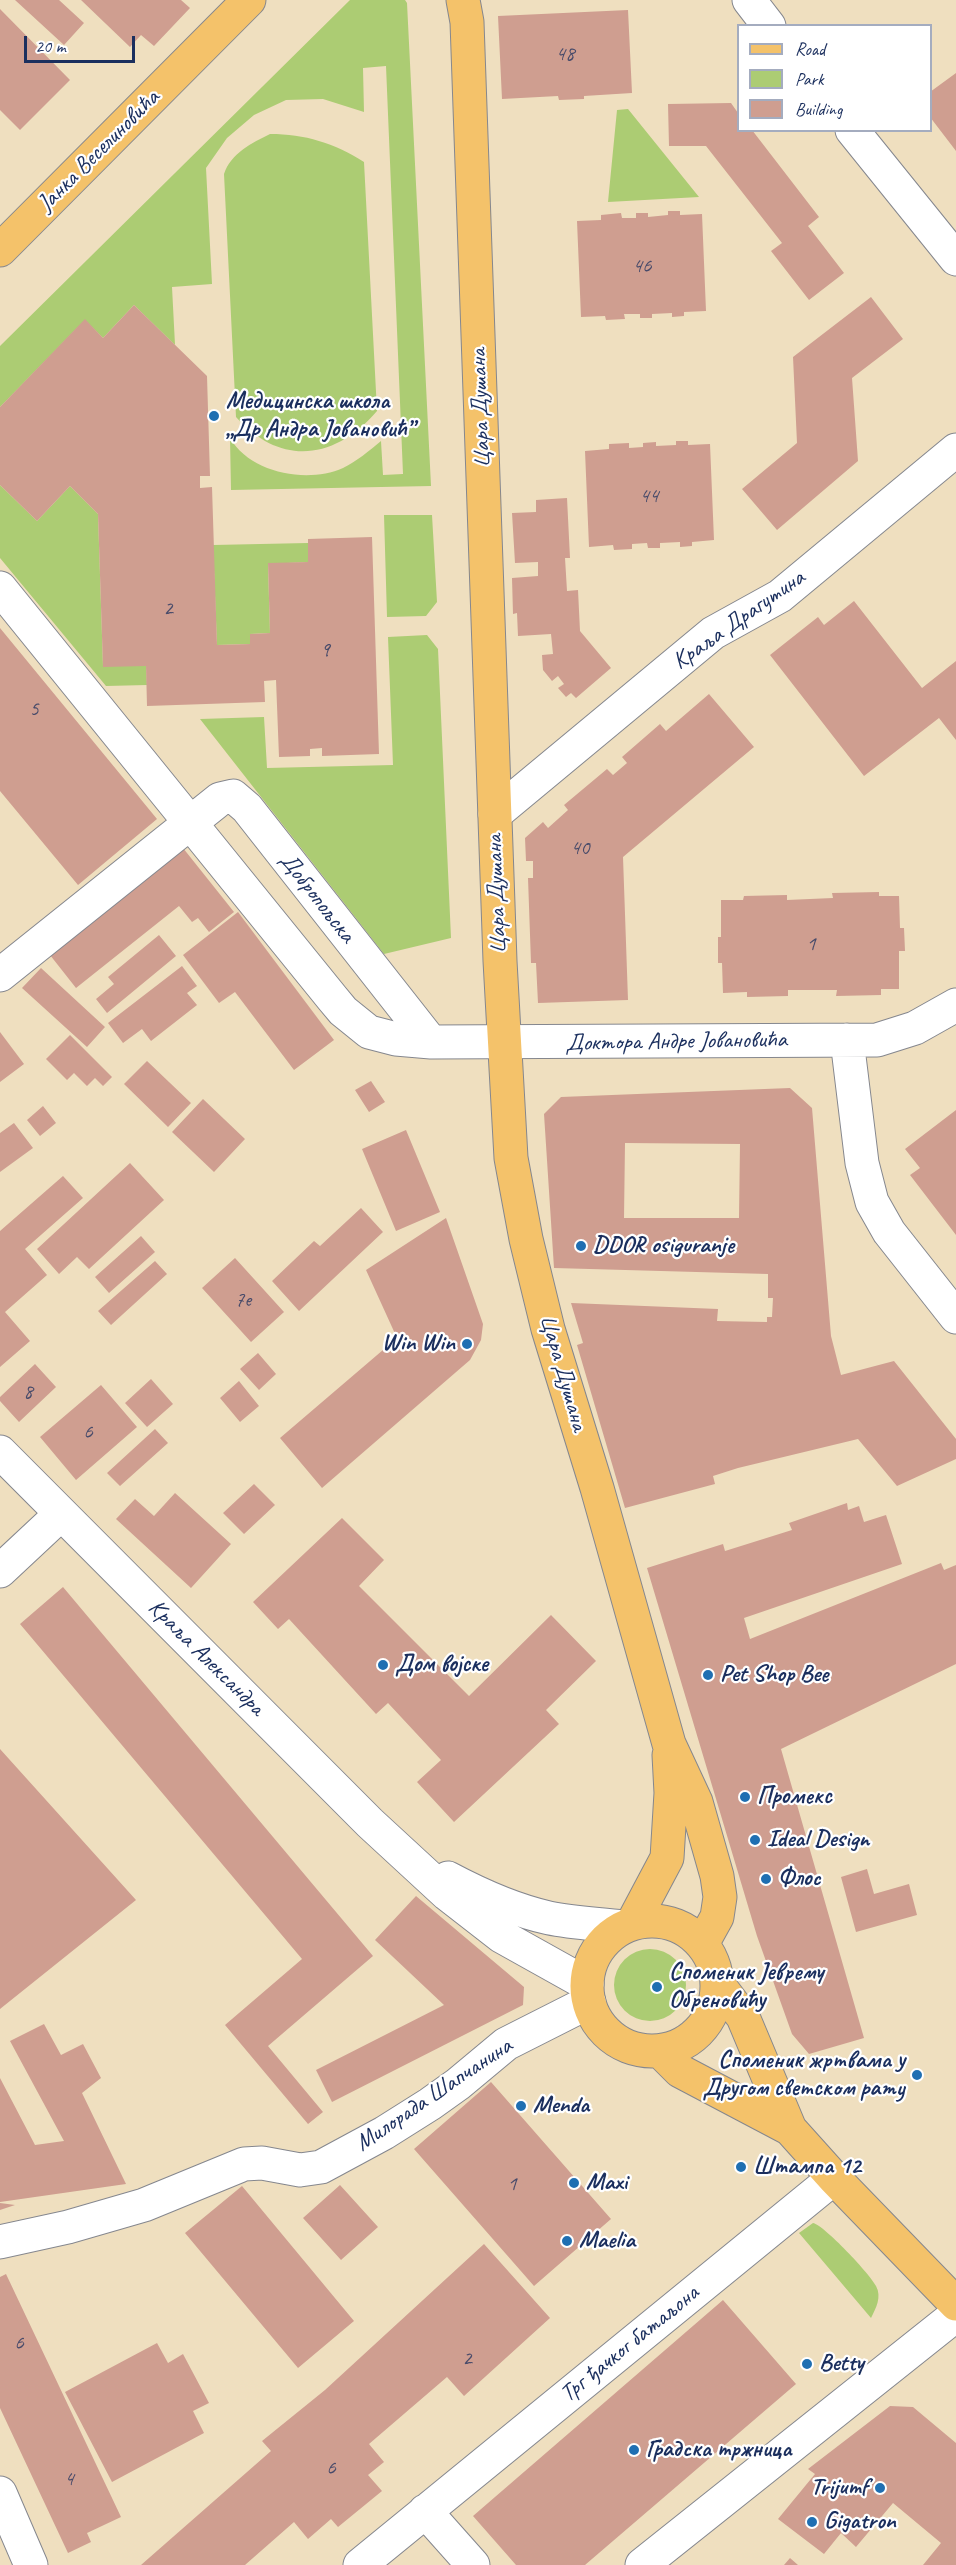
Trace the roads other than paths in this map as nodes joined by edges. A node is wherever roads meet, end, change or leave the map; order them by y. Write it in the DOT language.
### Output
graph roads {
  1 [pos="249,0"];
  2 [pos="749,0"];
  3 [pos="468,7"];
  4 [pos="767,24"];
  5 [pos="854,132"];
  6 [pos="0,250"];
  7 [pos="956,259"];
  8 [pos="956,450"];
  9 [pos="0,588"];
  10 [pos="495,814"];
  11 [pos="190,823"];
  12 [pos="0,975"];
  13 [pos="956,1005"];
  14 [pos="847,1040"];
  15 [pos="431,1042"];
  16 [pos="504,1043"];
  17 [pos="956,1317"];
  18 [pos="0,1452"];
  19 [pos="61,1514"];
  20 [pos="0,1570"];
  21 [pos="669,1744"];
  22 [pos="414,1862"];
  23 [pos="628,1925"];
  24 [pos="702,1944"];
  25 [pos="718,1984"];
  26 [pos="588,1993"];
  27 [pos="661,2052"];
  28 [pos="790,2128"];
  29 [pos="834,2178"];
  30 [pos="0,2242"];
  31 [pos="956,2304"];
  32 [pos="956,2315"];
  33 [pos="0,2493"];
  34 [pos="425,2511"];
  35 [pos="31,2565"];
  36 [pos="360,2565"];
  37 [pos="473,2565"];
  38 [pos="642,2565"];
  1 -- 6 [label="main road, Јанка Веселиновића"];
  2 -- 4 [label="street"];
  3 -- 10 [label="main road, Цара Душана"];
  5 -- 7 [label="street"];
  8 -- 10 [label="street, Краља Драгутина"];
  9 -- 11 [label="street, Добропољска"];
  10 -- 16 [label="main road, Цара Душана"];
  11 -- 12 [label="street, Добропољска"];
  11 -- 15 [label="street, Добропољска"];
  11 -- 15 [label="street, Добропољска"];
  13 -- 14 [label="street, Доктора Андре Јовановића"];
  14 -- 16 [label="street, Доктора Андре Јовановића"];
  14 -- 17 [label="street"];
  15 -- 16 [label="street, Добропољска"];
  16 -- 21 [label="main road, Цара Душана"];
  18 -- 19 [label="street, Краља Александра"];
  19 -- 20 [label="street"];
  19 -- 22 [label="street, Краља Александра"];
  21 -- 23 [label="main road, Цара Душана"];
  21 -- 24 [label="main road, Цара Душана"];
  22 -- 23 [label="street, Краља Александра"];
  22 -- 26 [label="street, Краља Александра"];
  23 -- 24 [label="main road"];
  23 -- 26 [label="main road"];
  24 -- 25 [label="main road"];
  25 -- 27 [label="main road"];
  25 -- 28 [label="main road"];
  26 -- 27 [label="main road"];
  26 -- 30 [label="street, Милорада Шапчанина"];
  27 -- 28 [label="main road"];
  28 -- 29 [label="main road"];
  29 -- 31 [label="main road"];
  29 -- 34 [label="street, Трг ђачког батаљона"];
  32 -- 38 [label="street"];
  33 -- 35 [label="street"];
  34 -- 36 [label="street, Трг ђачког батаљона"];
  34 -- 37 [label="street"];
}
